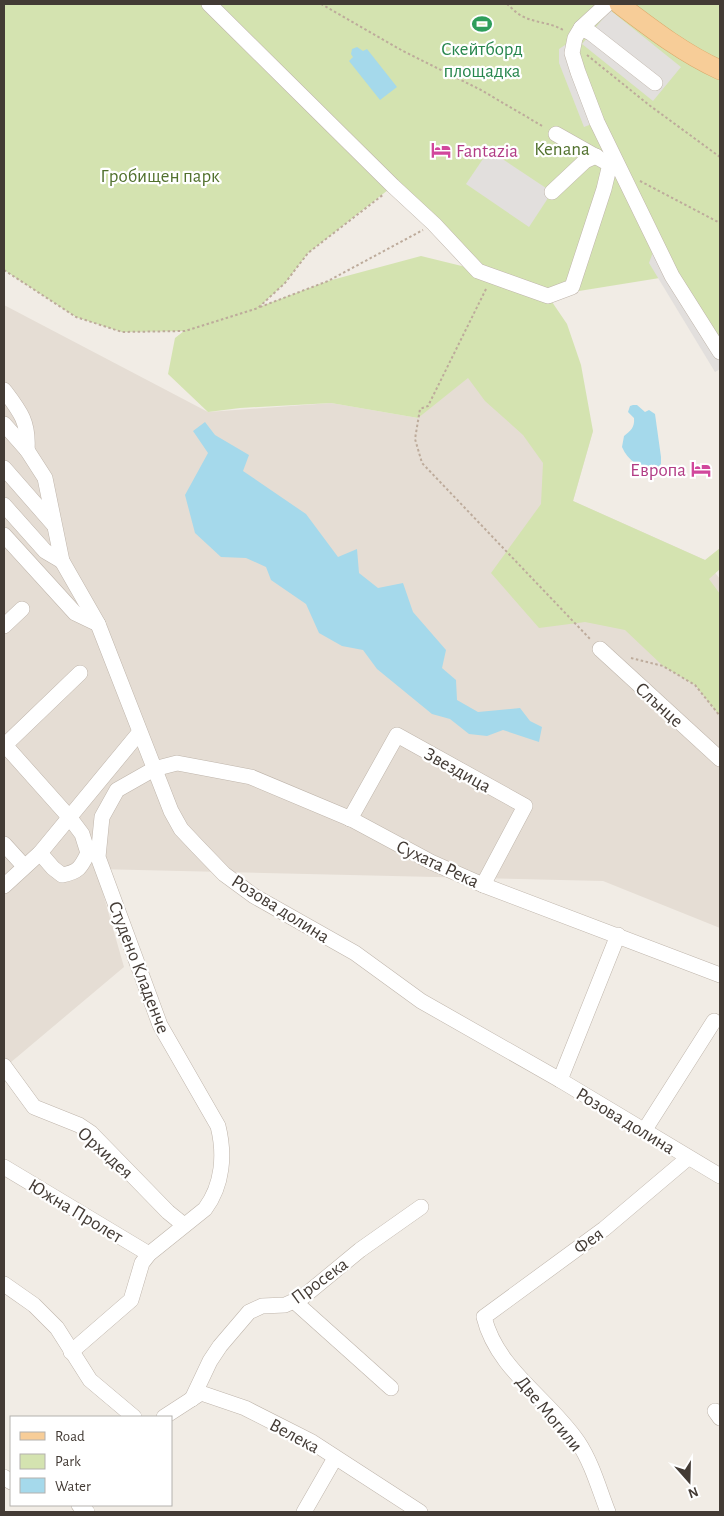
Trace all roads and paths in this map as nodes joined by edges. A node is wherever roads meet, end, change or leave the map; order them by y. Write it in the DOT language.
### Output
graph roads {
  1 [pos="209,4"];
  2 [pos="321,4"];
  3 [pos="507,4"];
  4 [pos="608,4"];
  5 [pos="619,4"];
  6 [pos="581,28"];
  7 [pos="574,43"];
  8 [pos="720,70"];
  9 [pos="655,83"];
  10 [pos="550,130"];
  11 [pos="596,156"];
  12 [pos="720,156"];
  13 [pos="616,167"];
  14 [pos="393,186"];
  15 [pos="552,192"];
  16 [pos="434,224"];
  17 [pos="720,224"];
  18 [pos="4,270"];
  19 [pos="493,276"];
  20 [pos="258,308"];
  21 [pos="720,352"];
  22 [pos="4,390"];
  23 [pos="4,424"];
  24 [pos="27,450"];
  25 [pos="4,468"];
  26 [pos="4,505"];
  27 [pos="54,526"];
  28 [pos="4,535"];
  29 [pos="62,561"];
  30 [pos="22,609"];
  31 [pos="98,624"];
  32 [pos="4,626"];
  33 [pos="600,650"];
  34 [pos="627,657"];
  35 [pos="80,673"];
  36 [pos="720,716"];
  37 [pos="139,733"];
  38 [pos="4,744"];
  39 [pos="720,759"];
  40 [pos="154,769"];
  41 [pos="70,818"];
  42 [pos="350,819"];
  43 [pos="4,844"];
  44 [pos="40,853"];
  45 [pos="93,855"];
  46 [pos="24,866"];
  47 [pos="483,885"];
  48 [pos="4,886"];
  49 [pos="618,936"];
  50 [pos="720,975"];
  51 [pos="714,1022"];
  52 [pos="4,1066"];
  53 [pos="560,1080"];
  54 [pos="644,1131"];
  55 [pos="688,1158"];
  56 [pos="4,1167"];
  57 [pos="720,1176"];
  58 [pos="421,1207"];
  59 [pos="184,1225"];
  60 [pos="149,1254"];
  61 [pos="4,1284"];
  62 [pos="295,1302"];
  63 [pos="484,1317"];
  64 [pos="71,1352"];
  65 [pos="391,1388"];
  66 [pos="192,1399"];
  67 [pos="133,1416"];
  68 [pos="166,1416"];
  69 [pos="335,1458"];
  70 [pos="604,1510"];
  71 [pos="304,1512"];
  72 [pos="420,1512"];
  1 -- 14 [label="street"];
  2 -- 10 [label="path"];
  3 -- 7 [label="path"];
  4 -- 6 [label="street"];
  5 -- 8 [label="main road"];
  6 -- 7 [label="street"];
  6 -- 9 [label="street"];
  7 -- 12 [label="path"];
  7 -- 13 [label="street"];
  10 -- 11 [label="street"];
  11 -- 13 [label="street"];
  11 -- 15 [label="street"];
  13 -- 17 [label="path"];
  13 -- 19 [label="street"];
  13 -- 21 [label="street"];
  14 -- 16 [label="street"];
  14 -- 20 [label="path"];
  16 -- 19 [label="street"];
  16 -- 20 [label="path"];
  18 -- 20 [label="path"];
  19 -- 33 [label="path"];
  22 -- 24 [label="street"];
  23 -- 24 [label="street, Розова долина"];
  24 -- 27 [label="street, Розова долина"];
  25 -- 27 [label="street"];
  26 -- 29 [label="street"];
  27 -- 29 [label="street, Розова долина"];
  28 -- 31 [label="street"];
  29 -- 31 [label="street, Розова долина"];
  30 -- 32 [label="street"];
  31 -- 37 [label="street, Розова долина"];
  33 -- 39 [label="street, Слънце"];
  34 -- 36 [label="path"];
  35 -- 38 [label="street"];
  37 -- 40 [label="street, Розова долина"];
  37 -- 41 [label="street"];
  38 -- 41 [label="street"];
  40 -- 42 [label="street, Сухата Река"];
  40 -- 45 [label="street, Студено Кладенче"];
  40 -- 53 [label="street, Розова долина"];
  41 -- 44 [label="street"];
  41 -- 45 [label="street"];
  42 -- 47 [label="street, Сухата Река"];
  42 -- 47 [label="street, Звездица"];
  43 -- 46 [label="street"];
  44 -- 45 [label="street"];
  44 -- 46 [label="street"];
  45 -- 59 [label="street, Студено Кладенче"];
  46 -- 48 [label="street"];
  47 -- 49 [label="street, Сухата Река"];
  49 -- 50 [label="street, Сухата Река"];
  49 -- 53 [label="street"];
  51 -- 54 [label="street"];
  52 -- 59 [label="street, Орхидея"];
  53 -- 54 [label="street, Розова долина"];
  54 -- 55 [label="street, Розова долина"];
  55 -- 57 [label="street, Розова долина"];
  55 -- 63 [label="street, Фея"];
  56 -- 60 [label="street, Южна Пролет"];
  58 -- 62 [label="street, Просека"];
  59 -- 60 [label="street, Студено Кладенче"];
  60 -- 64 [label="street"];
  61 -- 64 [label="street"];
  62 -- 65 [label="street"];
  62 -- 66 [label="street, Просека"];
  63 -- 70 [label="street, Две Могили"];
  64 -- 67 [label="street"];
  66 -- 68 [label="street, Велека"];
  66 -- 69 [label="street, Велека"];
  69 -- 71 [label="street"];
  69 -- 72 [label="street, Велека"];
}
